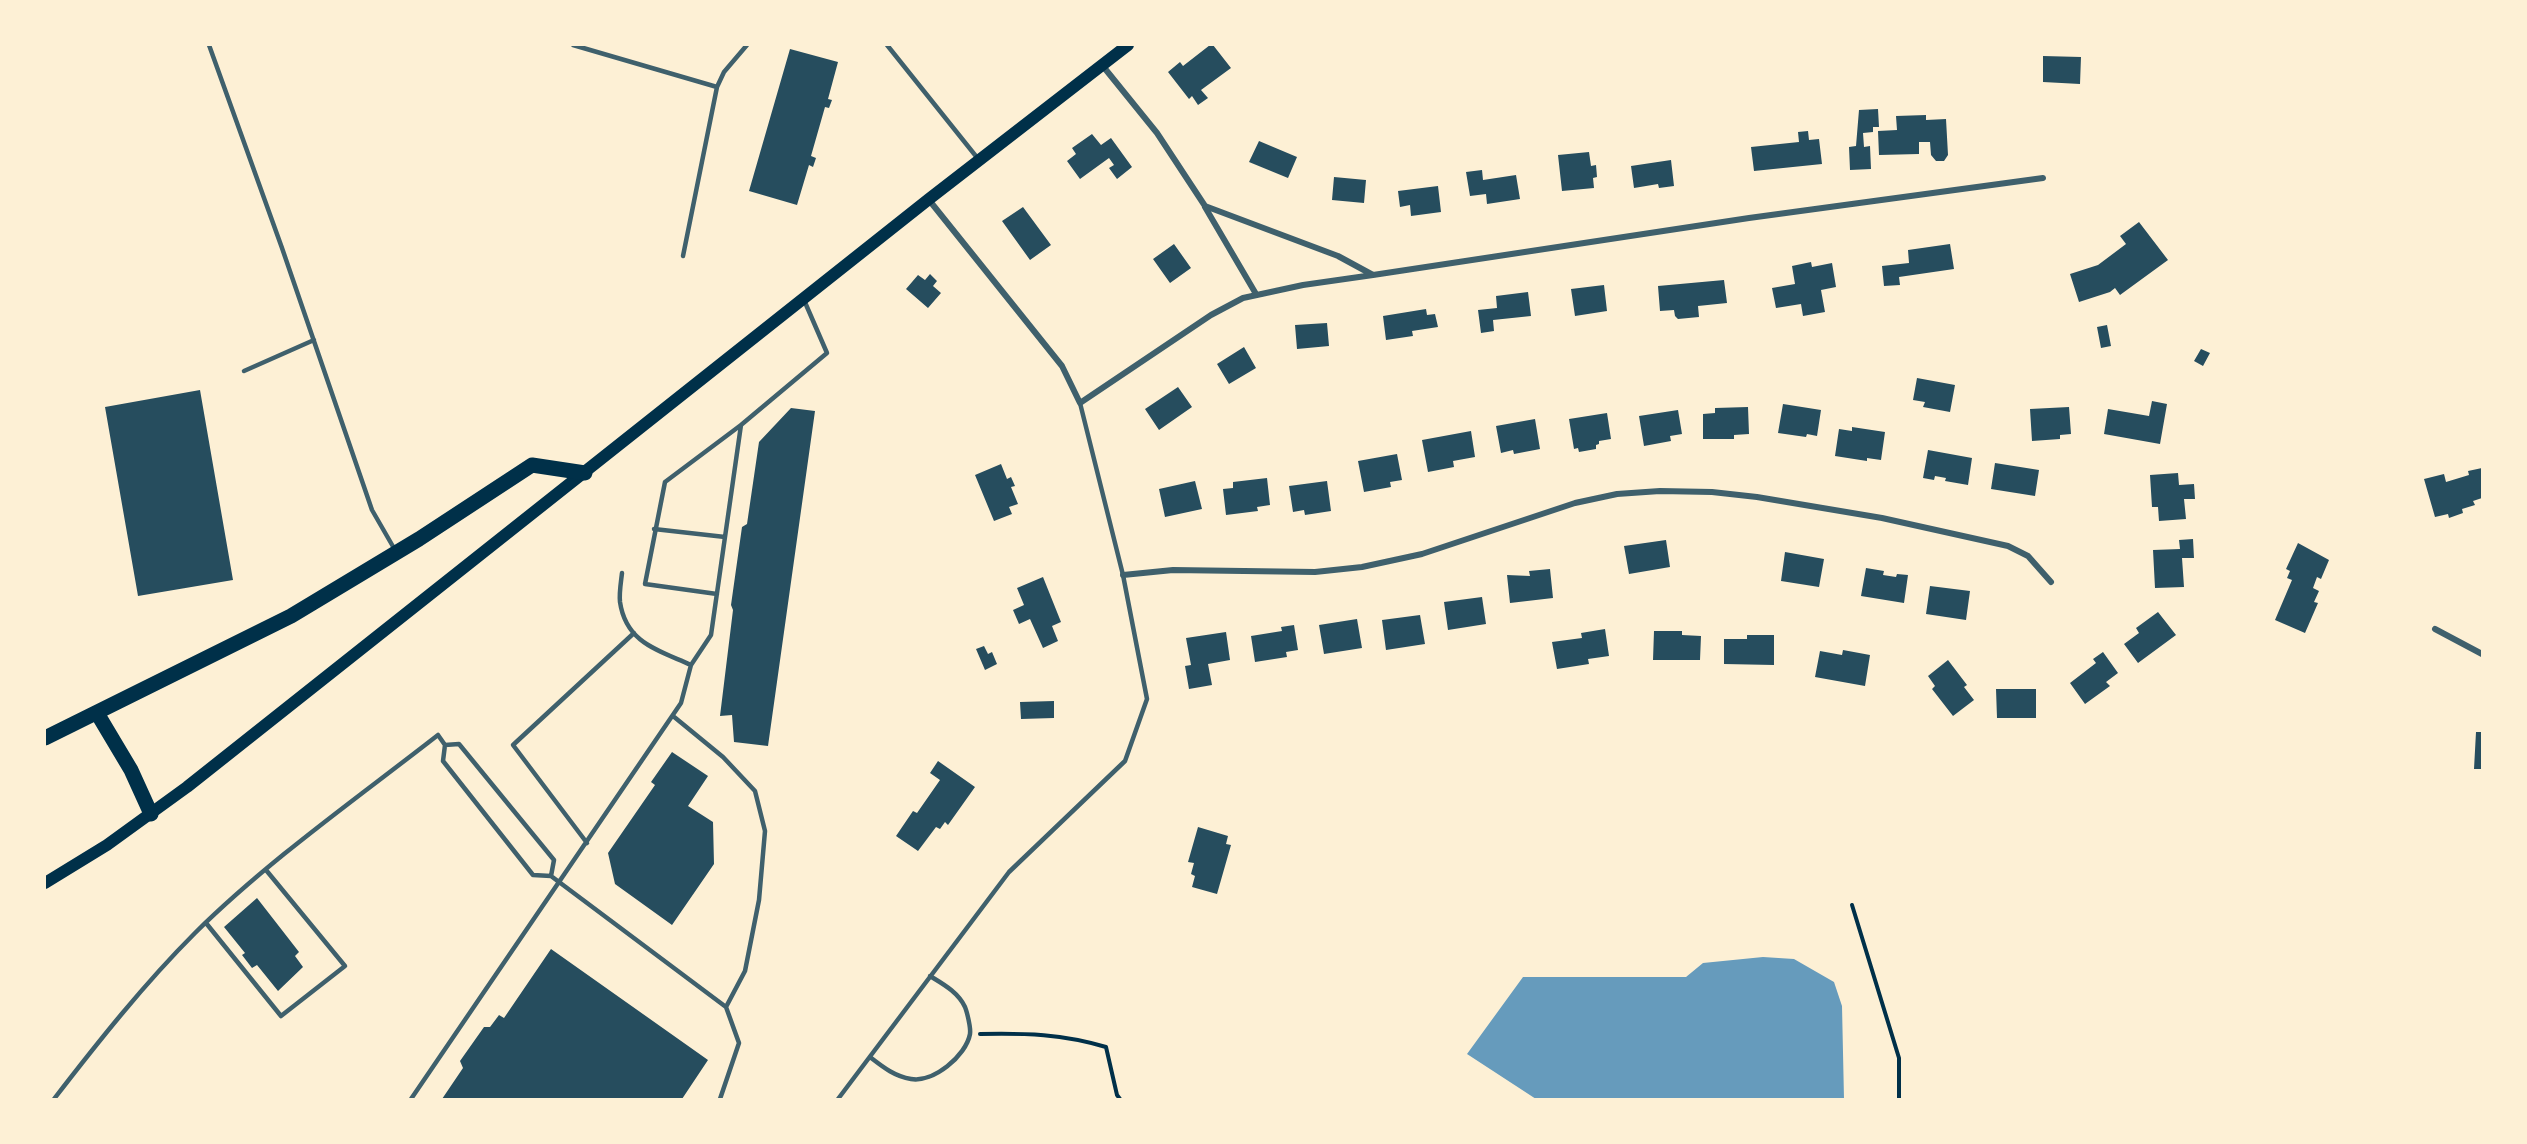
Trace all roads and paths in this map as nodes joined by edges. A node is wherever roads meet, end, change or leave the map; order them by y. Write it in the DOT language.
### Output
graph roads {
  1 [pos="209,45"];
  2 [pos="573,45"];
  3 [pos="747,45"];
  4 [pos="886,45"];
  5 [pos="1128,45"];
  6 [pos="1102,65"];
  7 [pos="717,87"];
  8 [pos="979,160"];
  9 [pos="2043,178"];
  10 [pos="928,199"];
  11 [pos="1205,206"];
  12 [pos="682,256"];
  13 [pos="1373,275"];
  14 [pos="1256,294"];
  15 [pos="803,298"];
  16 [pos="314,340"];
  17 [pos="244,371"];
  18 [pos="1080,403"];
  19 [pos="741,425"];
  20 [pos="585,473"];
  21 [pos="654,529"];
  22 [pos="725,537"];
  23 [pos="397,552"];
  24 [pos="622,573"];
  25 [pos="1123,575"];
  26 [pos="2051,582"];
  27 [pos="717,594"];
  28 [pos="2435,630"];
  29 [pos="633,633"];
  30 [pos="2482,654"];
  31 [pos="691,665"];
  32 [pos="97,713"];
  33 [pos="673,716"];
  34 [pos="45,738"];
  35 [pos="445,745"];
  36 [pos="151,814"];
  37 [pos="587,843"];
  38 [pos="266,870"];
  39 [pos="551,876"];
  40 [pos="45,883"];
  41 [pos="560,884"];
  42 [pos="1852,905"];
  43 [pos="206,923"];
  44 [pos="930,976"];
  45 [pos="726,1007"];
  46 [pos="970,1034"];
  47 [pos="870,1057"];
  48 [pos="54,1099"];
  49 [pos="411,1099"];
  50 [pos="720,1099"];
  51 [pos="838,1099"];
  52 [pos="1120,1099"];
  53 [pos="1899,1099"];
  1 -- 16 [label="lane"];
  2 -- 7 [label="lane"];
  3 -- 7 [label="lane"];
  4 -- 8 [label="lane"];
  5 -- 6 [label="main road"];
  6 -- 8 [label="main road"];
  6 -- 11 [label="street"];
  7 -- 12 [label="lane"];
  8 -- 10 [label="main road"];
  9 -- 13 [label="street"];
  10 -- 15 [label="main road"];
  10 -- 18 [label="street"];
  11 -- 13 [label="street"];
  11 -- 14 [label="street"];
  13 -- 14 [label="street"];
  14 -- 18 [label="street"];
  15 -- 19 [label="lane"];
  15 -- 20 [label="main road"];
  16 -- 17 [label="lane"];
  16 -- 23 [label="lane"];
  18 -- 25 [label="lane"];
  19 -- 21 [label="lane"];
  19 -- 22 [label="lane"];
  20 -- 23 [label="highway"];
  20 -- 36 [label="main road"];
  21 -- 22 [label="lane"];
  21 -- 27 [label="lane"];
  22 -- 27 [label="lane"];
  23 -- 32 [label="highway"];
  24 -- 29 [label="lane"];
  25 -- 26 [label="street"];
  25 -- 44 [label="lane"];
  27 -- 31 [label="lane"];
  28 -- 30 [label="street"];
  29 -- 31 [label="lane"];
  29 -- 37 [label="lane"];
  31 -- 33 [label="lane"];
  32 -- 34 [label="highway"];
  32 -- 36 [label="highway"];
  33 -- 37 [label="lane"];
  33 -- 45 [label="lane"];
  35 -- 38 [label="lane"];
  35 -- 39 [label="lane"];
  35 -- 39 [label="lane"];
  36 -- 40 [label="main road"];
  37 -- 41 [label="lane"];
  38 -- 43 [label="lane"];
  38 -- 43 [label="lane"];
  39 -- 41 [label="lane"];
  41 -- 45 [label="lane"];
  41 -- 49 [label="lane"];
  42 -- 53 [label="path"];
  43 -- 48 [label="lane"];
  44 -- 46 [label="lane"];
  44 -- 47 [label="lane"];
  45 -- 50 [label="lane"];
  46 -- 47 [label="lane"];
  46 -- 52 [label="path"];
  47 -- 51 [label="lane"];
}
